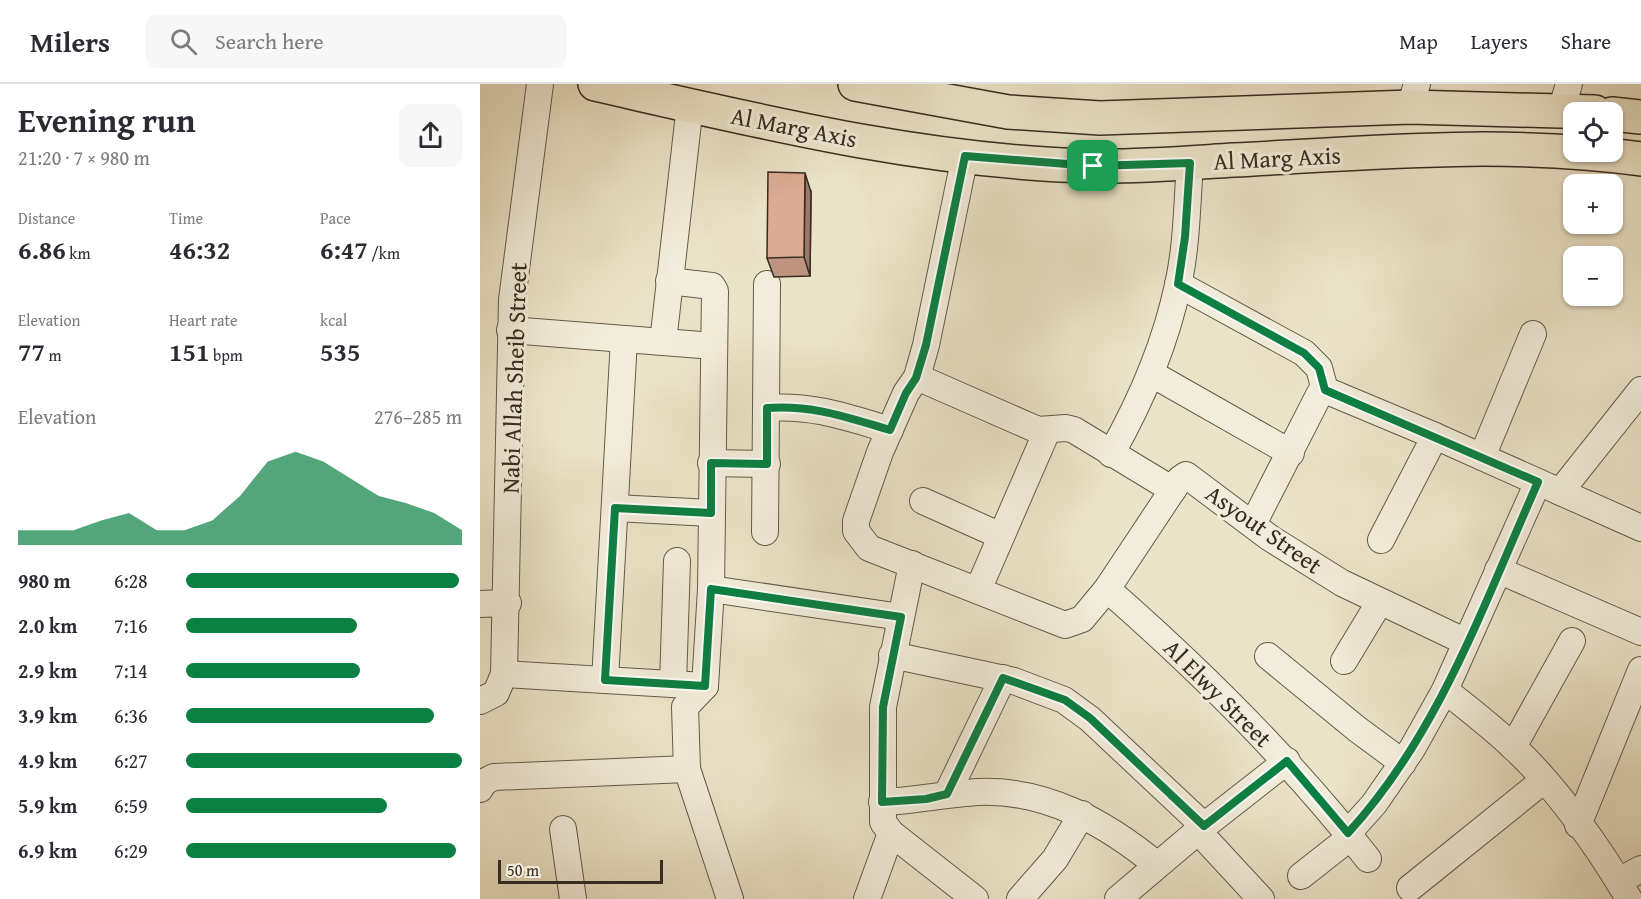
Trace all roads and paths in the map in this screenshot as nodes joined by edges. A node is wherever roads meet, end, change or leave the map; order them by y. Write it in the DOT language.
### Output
graph roads {
  1 [pos="540,84"];
  2 [pos="595,84"];
  3 [pos="876,86"];
  4 [pos="1413,96"];
  5 [pos="1565,97"];
  6 [pos="690,105"];
  7 [pos="1623,115"];
  8 [pos="1049,116"];
  9 [pos="1641,117"];
  10 [pos="965,156"];
  11 [pos="1641,159"];
  12 [pos="1190,163"];
  13 [pos="1045,164"];
  14 [pos="669,281"];
  15 [pos="767,284"];
  16 [pos="1178,284"];
  17 [pos="510,330"];
  18 [pos="1533,334"];
  19 [pos="624,339"];
  20 [pos="663,342"];
  21 [pos="714,346"];
  22 [pos="1152,374"];
  23 [pos="916,378"];
  24 [pos="1325,390"];
  25 [pos="1641,390"];
  26 [pos="767,408"];
  27 [pos="890,430"];
  28 [pos="1047,431"];
  29 [pos="1435,436"];
  30 [pos="1291,453"];
  31 [pos="1111,454"];
  32 [pos="1482,457"];
  33 [pos="711,463"];
  34 [pos="767,464"];
  35 [pos="1549,487"];
  36 [pos="1173,490"];
  37 [pos="923,501"];
  38 [pos="615,508"];
  39 [pos="711,513"];
  40 [pos="1253,524"];
  41 [pos="1641,528"];
  42 [pos="765,532"];
  43 [pos="1001,536"];
  44 [pos="1381,540"];
  45 [pos="677,561"];
  46 [pos="912,564"];
  47 [pos="1498,570"];
  48 [pos="711,589"];
  49 [pos="1107,589"];
  50 [pos="978,590"];
  51 [pos="508,603"];
  52 [pos="1379,603"];
  53 [pos="480,604"];
  54 [pos="901,617"];
  55 [pos="1641,632"];
  56 [pos="1572,641"];
  57 [pos="1466,642"];
  58 [pos="892,655"];
  59 [pos="1268,656"];
  60 [pos="1344,661"];
  61 [pos="1641,670"];
  62 [pos="504,674"];
  63 [pos="1003,678"];
  64 [pos="605,680"];
  65 [pos="673,684"];
  66 [pos="705,686"];
  67 [pos="1445,690"];
  68 [pos="480,701"];
  69 [pos="1513,747"];
  70 [pos="1287,761"];
  71 [pos="1403,762"];
  72 [pos="687,769"];
  73 [pos="1544,780"];
  74 [pos="480,789"];
  75 [pos="947,794"];
  76 [pos="882,802"];
  77 [pos="1082,814"];
  78 [pos="1578,825"];
  79 [pos="1201,828"];
  80 [pos="562,829"];
  81 [pos="891,833"];
  82 [pos="1348,833"];
  83 [pos="1368,860"];
  84 [pos="1157,865"];
  85 [pos="1641,868"];
  86 [pos="1301,876"];
  87 [pos="1410,888"];
  88 [pos="1624,890"];
  89 [pos="952,891"];
  90 [pos="722,898"];
  91 [pos="573,899"];
  92 [pos="867,899"];
  93 [pos="975,899"];
  94 [pos="1020,899"];
  95 [pos="1118,899"];
  96 [pos="1261,899"];
  1 -- 17 [label="street, Nabi Allah Sheib Street"];
  2 -- 6 [label="main road, Al Marg Axis"];
  3 -- 8 [label="main road, Al Marg Axis"];
  4 -- 5 [label="main road, Al Marg Axis"];
  4 -- 8 [label="main road, Al Marg Axis"];
  6 -- 10 [label="main road, Al Marg Axis"];
  6 -- 14 [label="street"];
  7 -- 9 [label="main road"];
  8 -- 13 [label="main road"];
  10 -- 13 [label="main road, Al Marg Axis"];
  10 -- 23 [label="street"];
  11 -- 12 [label="main road, Al Marg Axis"];
  12 -- 13 [label="main road, Al Marg Axis"];
  12 -- 16 [label="street"];
  14 -- 20 [label="street"];
  14 -- 21 [label="street"];
  15 -- 26 [label="street"];
  16 -- 22 [label="street"];
  16 -- 24 [label="street"];
  17 -- 19 [label="street"];
  17 -- 51 [label="street, Nabi Allah Sheib Street"];
  18 -- 32 [label="street"];
  19 -- 20 [label="street"];
  19 -- 38 [label="street"];
  20 -- 21 [label="street"];
  21 -- 33 [label="street"];
  22 -- 30 [label="street"];
  22 -- 31 [label="street"];
  23 -- 27 [label="street"];
  23 -- 28 [label="street"];
  24 -- 29 [label="street"];
  24 -- 30 [label="street"];
  25 -- 35 [label="street"];
  26 -- 27 [label="street"];
  26 -- 34 [label="street"];
  27 -- 46 [label="street, Asyout Street"];
  28 -- 31 [label="street"];
  28 -- 43 [label="street"];
  29 -- 32 [label="street"];
  29 -- 44 [label="street"];
  30 -- 40 [label="street"];
  31 -- 36 [label="street"];
  32 -- 35 [label="street"];
  33 -- 34 [label="street"];
  33 -- 39 [label="street"];
  34 -- 42 [label="street"];
  35 -- 41 [label="street"];
  35 -- 47 [label="street"];
  36 -- 40 [label="street, Asyout Street"];
  36 -- 49 [label="street, Asyout Street"];
  37 -- 43 [label="street"];
  38 -- 39 [label="street"];
  38 -- 64 [label="street"];
  39 -- 48 [label="street"];
  40 -- 52 [label="street, Asyout Street"];
  43 -- 50 [label="street"];
  45 -- 65 [label="street"];
  46 -- 50 [label="street, Asyout Street"];
  46 -- 54 [label="street"];
  47 -- 55 [label="street"];
  47 -- 57 [label="street"];
  48 -- 54 [label="street"];
  48 -- 66 [label="street"];
  49 -- 50 [label="street, Asyout Street"];
  49 -- 70 [label="street, Al Elwy Street"];
  51 -- 53 [label="street"];
  51 -- 62 [label="street, Nabi Allah Sheib Street"];
  52 -- 57 [label="street, Asyout Street"];
  52 -- 60 [label="street"];
  54 -- 58 [label="street"];
  56 -- 69 [label="street"];
  57 -- 67 [label="street"];
  58 -- 63 [label="street"];
  58 -- 76 [label="street"];
  59 -- 71 [label="street"];
  61 -- 78 [label="street"];
  62 -- 64 [label="street"];
  62 -- 68 [label="street"];
  63 -- 75 [label="street"];
  63 -- 79 [label="street"];
  64 -- 65 [label="street"];
  65 -- 66 [label="street"];
  66 -- 72 [label="street"];
  67 -- 69 [label="street"];
  67 -- 71 [label="street"];
  69 -- 73 [label="street"];
  70 -- 79 [label="street"];
  70 -- 82 [label="street, Al Elwy Street"];
  71 -- 82 [label="street"];
  72 -- 74 [label="street"];
  72 -- 90 [label="street"];
  73 -- 78 [label="street"];
  73 -- 87 [label="street"];
  75 -- 76 [label="street"];
  75 -- 77 [label="street"];
  76 -- 81 [label="street"];
  77 -- 84 [label="street"];
  77 -- 94 [label="street"];
  78 -- 88 [label="street"];
  79 -- 84 [label="street"];
  79 -- 96 [label="street"];
  80 -- 91 [label="street"];
  81 -- 89 [label="street"];
  81 -- 92 [label="street"];
  82 -- 83 [label="street, Al Elwy Street"];
  82 -- 86 [label="street"];
  84 -- 95 [label="street"];
  85 -- 88 [label="street"];
  89 -- 93 [label="street"];
}
